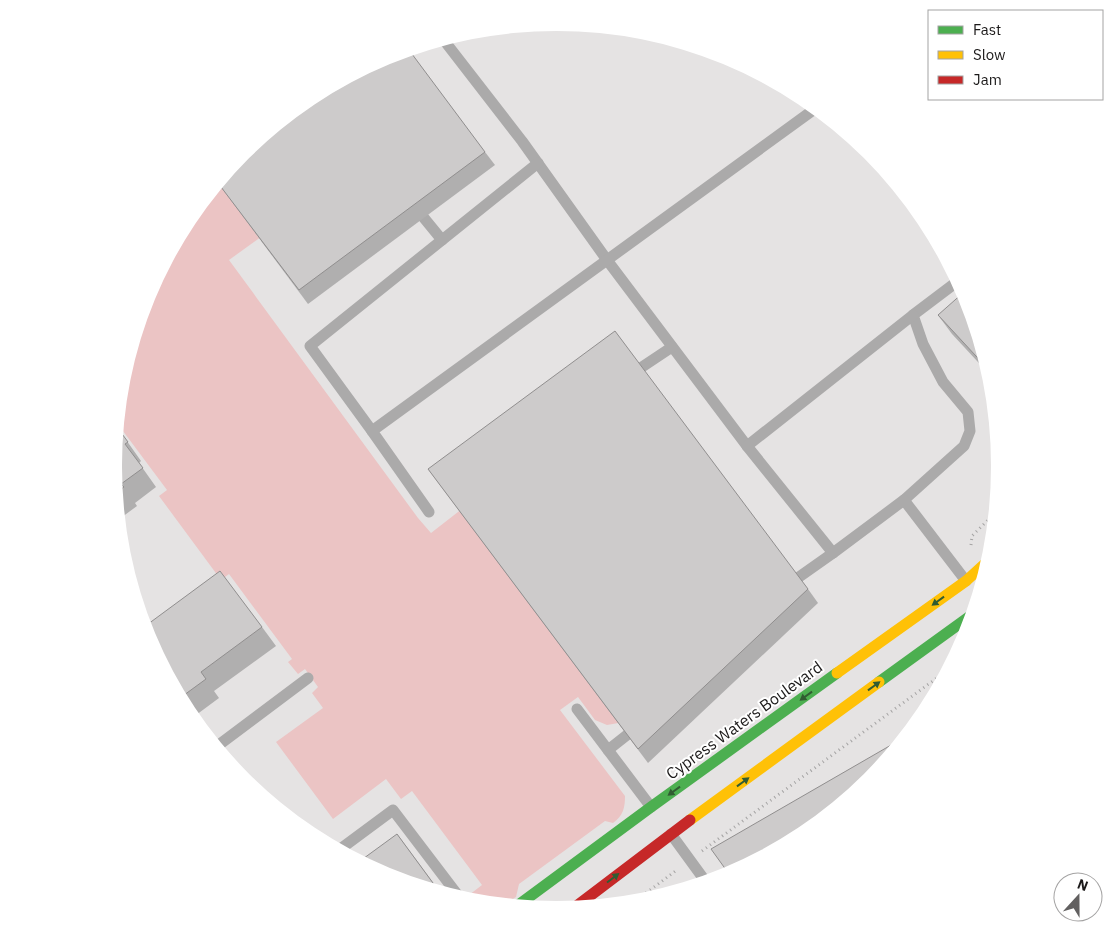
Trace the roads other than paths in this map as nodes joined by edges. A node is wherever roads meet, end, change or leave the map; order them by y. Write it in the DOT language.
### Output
graph roads {
  1 [pos="448,45"];
  2 [pos="809,113"];
  3 [pos="538,163"];
  4 [pos="424,218"];
  5 [pos="442,240"];
  6 [pos="607,260"];
  7 [pos="951,286"];
  8 [pos="913,315"];
  9 [pos="672,347"];
  10 [pos="642,367"];
  11 [pos="372,431"];
  12 [pos="747,446"];
  13 [pos="904,500"];
  14 [pos="429,512"];
  15 [pos="833,553"];
  16 [pos="978,570"];
  17 [pos="799,577"];
  18 [pos="966,581"];
  19 [pos="973,590"];
  20 [pos="962,622"];
  21 [pos="308,678"];
  22 [pos="577,709"];
  23 [pos="627,735"];
  24 [pos="222,743"];
  25 [pos="608,750"];
  26 [pos="653,811"];
  27 [pos="669,831"];
  28 [pos="345,846"];
  29 [pos="702,876"];
  30 [pos="452,888"];
  31 [pos="526,900"];
  32 [pos="584,900"];
  1 -- 3 [label="lane"];
  2 -- 6 [label="lane"];
  3 -- 5 [label="lane"];
  3 -- 6 [label="lane"];
  4 -- 5 [label="lane"];
  5 -- 11 [label="lane"];
  6 -- 9 [label="lane"];
  6 -- 11 [label="lane"];
  7 -- 8 [label="lane"];
  8 -- 12 [label="lane"];
  8 -- 13 [label="lane"];
  9 -- 10 [label="lane"];
  9 -- 12 [label="lane"];
  11 -- 14 [label="lane"];
  12 -- 15 [label="lane"];
  13 -- 15 [label="lane"];
  13 -- 18 [label="lane"];
  15 -- 17 [label="lane"];
  16 -- 18 [label="street, Cypress Waters Boulevard"];
  18 -- 19 [label="street"];
  18 -- 26 [label="street, Cypress Waters Boulevard, one-way"];
  27 -- 20 [label="street, one-way"];
  21 -- 24 [label="lane"];
  22 -- 25 [label="lane"];
  23 -- 25 [label="lane"];
  25 -- 26 [label="lane"];
  26 -- 31 [label="street, Cypress Waters Boulevard"];
  27 -- 29 [label="lane"];
  32 -- 27 [label="street, one-way"];
  28 -- 30 [label="lane"];
}
